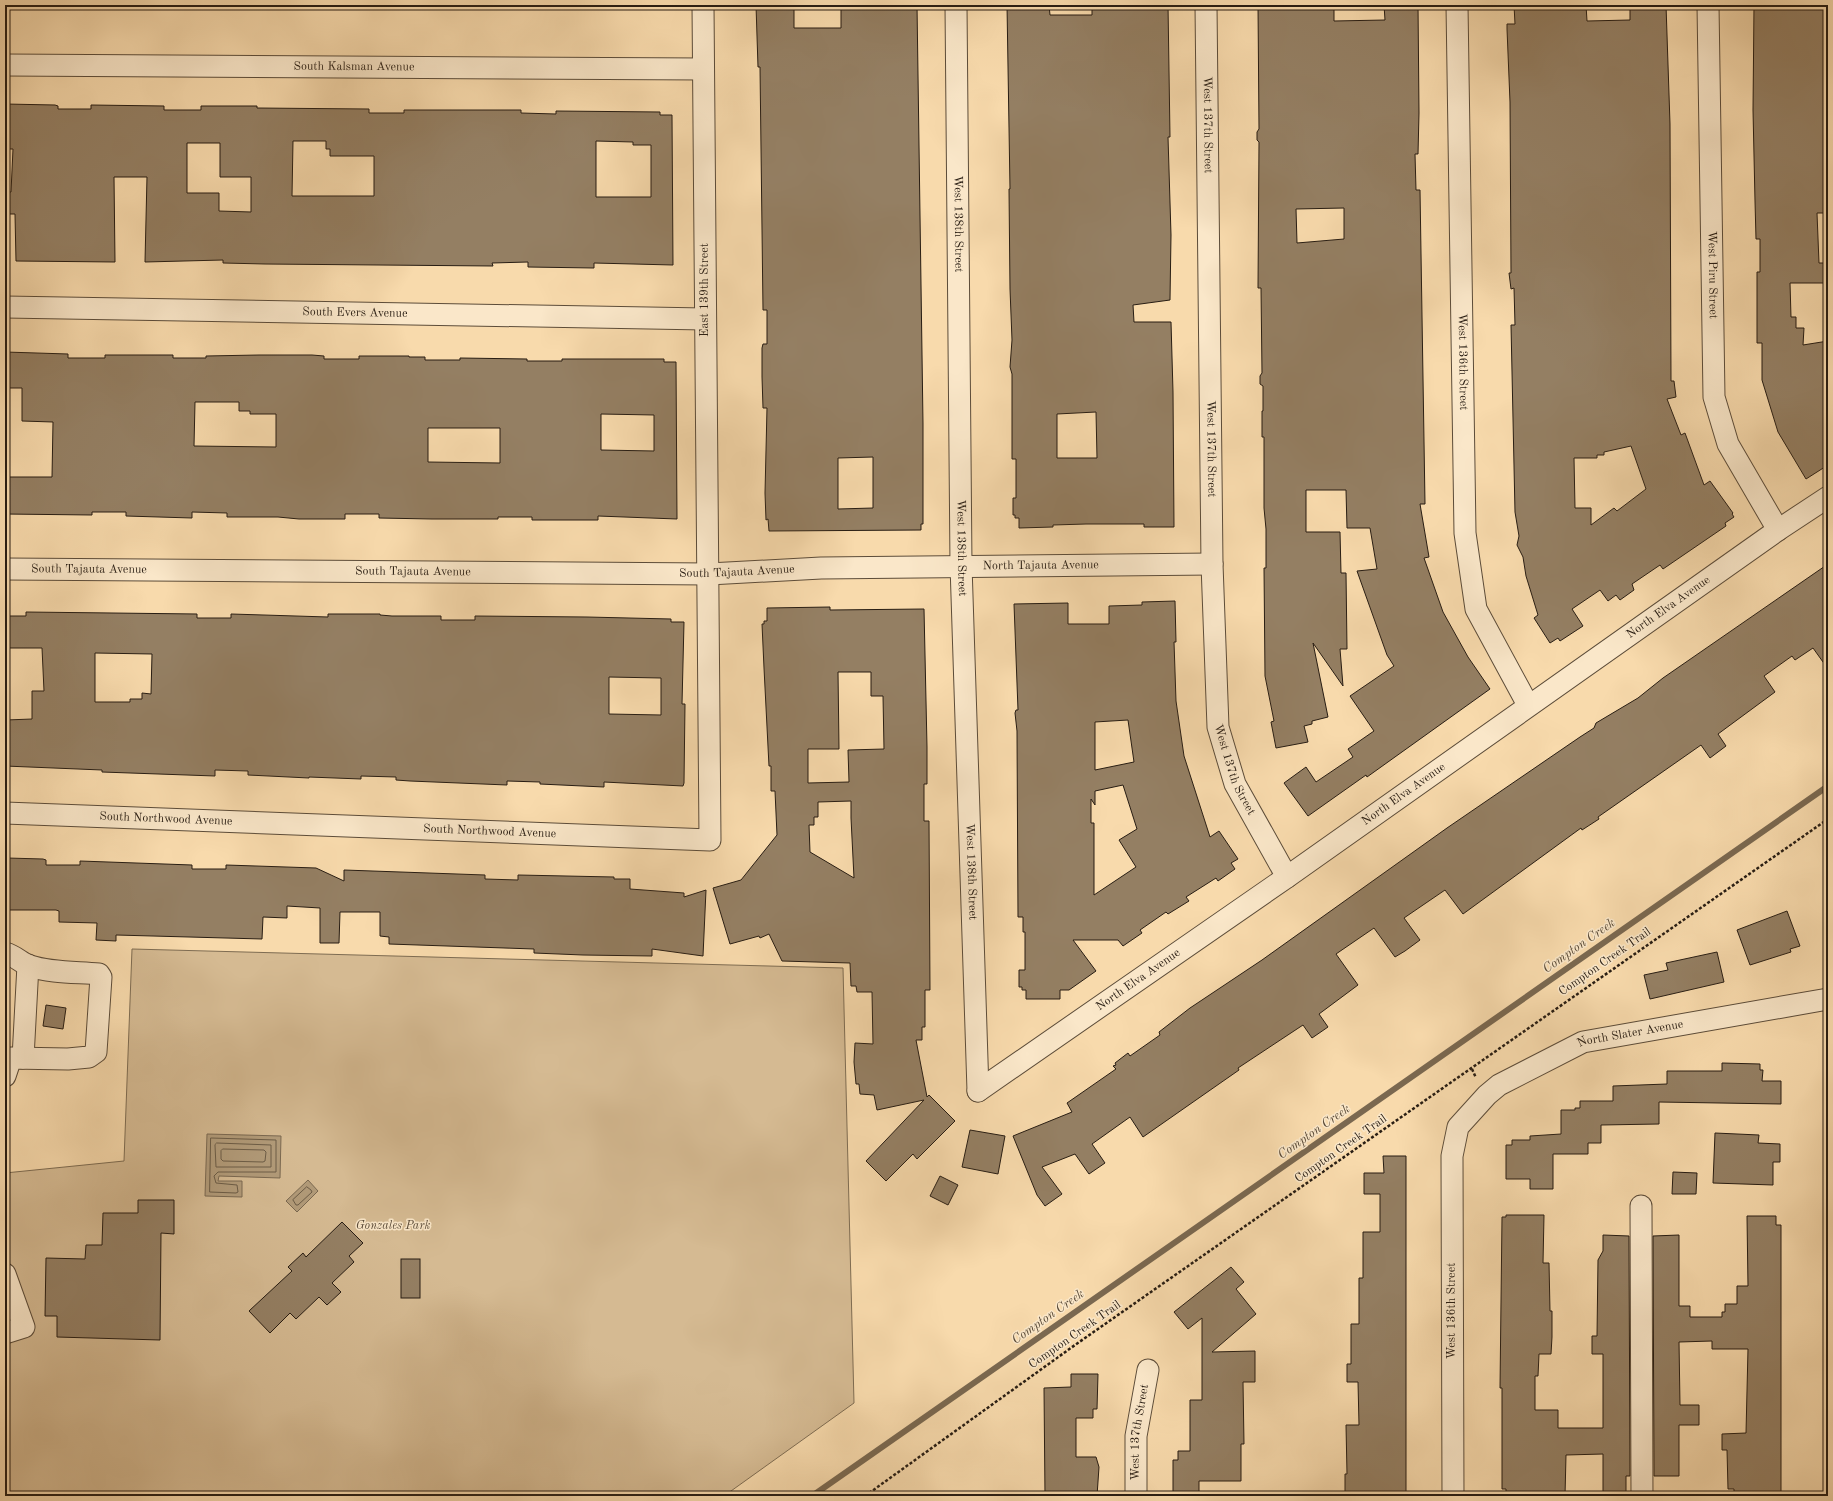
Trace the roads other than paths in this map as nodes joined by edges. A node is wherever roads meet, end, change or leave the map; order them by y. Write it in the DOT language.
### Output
graph roads {
  1 [pos="703,5"];
  2 [pos="956,5"];
  3 [pos="1206,5"];
  4 [pos="1457,5"];
  5 [pos="1708,5"];
  6 [pos="5,65"];
  7 [pos="703,69"];
  8 [pos="5,307"];
  9 [pos="705,319"];
  10 [pos="1828,497"];
  11 [pos="1778,530"];
  12 [pos="1212,564"];
  13 [pos="961,565"];
  14 [pos="821,568"];
  15 [pos="5,569"];
  16 [pos="709,574"];
  17 [pos="1528,705"];
  18 [pos="5,813"];
  19 [pos="1288,877"];
  20 [pos="5,953"];
  21 [pos="28,965"];
  22 [pos="1828,999"];
  23 [pos="23,1058"];
  24 [pos="5,1076"];
  25 [pos="978,1091"];
  26 [pos="1458,1127"];
  27 [pos="1641,1206"];
  28 [pos="5,1274"];
  29 [pos="15,1330"];
  30 [pos="1148,1370"];
  31 [pos="1136,1496"];
  32 [pos="1453,1496"];
  33 [pos="1642,1496"];
  1 -- 7 [label="street, East 139th Street"];
  2 -- 13 [label="street, West 138th Street"];
  3 -- 12 [label="street, West 137th Street"];
  4 -- 17 [label="street, West 136th Street"];
  5 -- 11 [label="street, West Piru Street"];
  6 -- 7 [label="street, South Kalsman Avenue"];
  7 -- 9 [label="street, East 139th Street"];
  8 -- 9 [label="street, South Evers Avenue"];
  9 -- 16 [label="street, East 139th Street"];
  10 -- 11 [label="street, North Elva Avenue"];
  11 -- 17 [label="street, North Elva Avenue"];
  12 -- 13 [label="street, North Tajauta Avenue"];
  12 -- 19 [label="street, West 137th Street"];
  13 -- 14 [label="street, North Tajauta Avenue"];
  13 -- 25 [label="street, West 138th Street"];
  14 -- 16 [label="street, South Tajauta Avenue"];
  15 -- 16 [label="street, South Tajauta Avenue"];
  16 -- 18 [label="street, South Northwood Avenue"];
  17 -- 19 [label="street, North Elva Avenue"];
  19 -- 25 [label="street, North Elva Avenue"];
  20 -- 21 [label="street"];
  21 -- 23 [label="street"];
  21 -- 23 [label="street"];
  22 -- 26 [label="street, North Slater Avenue"];
  23 -- 24 [label="street"];
  26 -- 32 [label="street, West 136th Street"];
  27 -- 33 [label="street"];
  28 -- 29 [label="street"];
  30 -- 31 [label="street, West 137th Street"];
}
